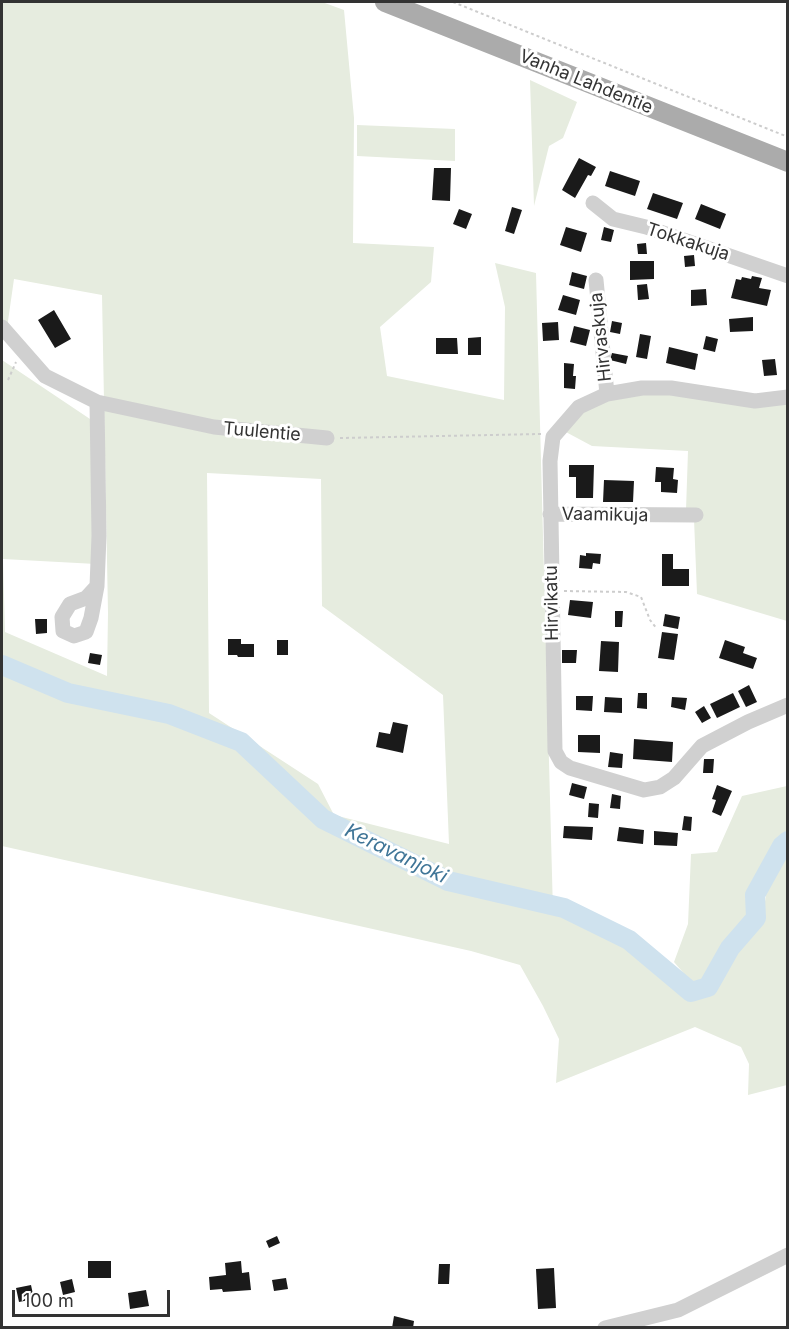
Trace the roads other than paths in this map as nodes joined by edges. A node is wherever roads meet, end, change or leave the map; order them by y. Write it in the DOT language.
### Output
graph roads {
  1 [pos="386,2"];
  2 [pos="788,162"];
  3 [pos="593,202"];
  4 [pos="788,276"];
  5 [pos="596,280"];
  6 [pos="2,327"];
  7 [pos="607,394"];
  8 [pos="788,398"];
  9 [pos="97,402"];
  10 [pos="327,438"];
  11 [pos="550,514"];
  12 [pos="696,515"];
  13 [pos="97,586"];
  14 [pos="788,705"];
  15 [pos="788,1255"];
  16 [pos="605,1328"];
  1 -- 2 [label="main road, Vanha Lahdentie"];
  3 -- 4 [label="street, Tokkakuja"];
  5 -- 7 [label="street, Hirvaskuja"];
  6 -- 9 [label="street, Tuulentie"];
  7 -- 8 [label="street"];
  7 -- 11 [label="street, Hirvikatu"];
  9 -- 10 [label="street, Tuulentie"];
  9 -- 13 [label="street"];
  11 -- 12 [label="street, Vaamikuja"];
  11 -- 14 [label="street, Hirvikatu"];
  15 -- 16 [label="street"];
}
